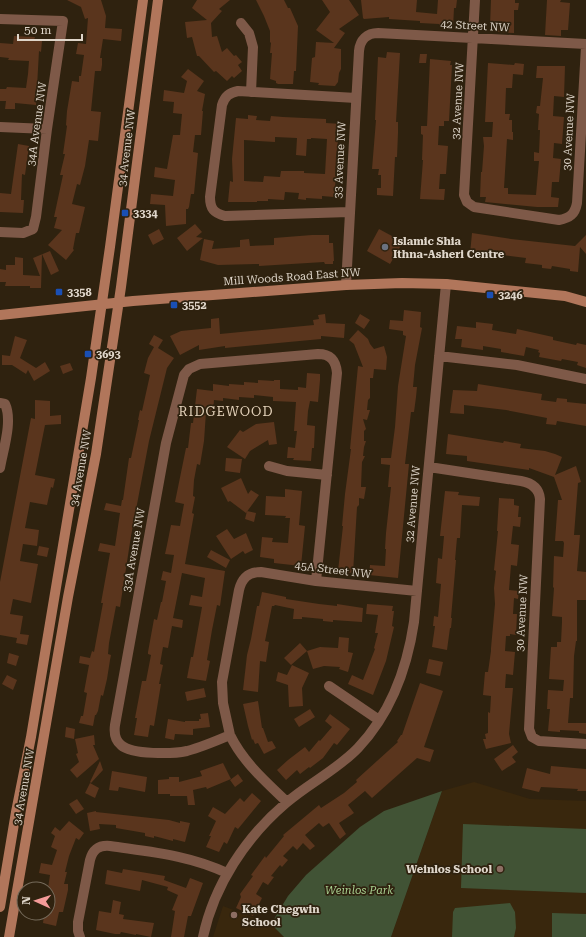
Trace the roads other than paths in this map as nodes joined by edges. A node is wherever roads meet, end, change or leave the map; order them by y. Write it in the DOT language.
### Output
graph roads {
  1 [pos="143,0"];
  2 [pos="158,0"];
  3 [pos="475,0"];
  4 [pos="0,19"];
  5 [pos="241,23"];
  6 [pos="364,38"];
  7 [pos="473,38"];
  8 [pos="586,46"];
  9 [pos="251,92"];
  10 [pos="356,98"];
  11 [pos="0,127"];
  12 [pos="48,129"];
  13 [pos="349,212"];
  14 [pos="570,217"];
  15 [pos="0,232"];
  16 [pos="346,284"];
  17 [pos="446,284"];
  18 [pos="119,302"];
  19 [pos="586,302"];
  20 [pos="102,304"];
  21 [pos="0,315"];
  22 [pos="439,356"];
  23 [pos="586,379"];
  24 [pos="2,404"];
  25 [pos="269,466"];
  26 [pos="429,467"];
  27 [pos="0,468"];
  28 [pos="327,475"];
  29 [pos="316,581"];
  30 [pos="417,591"];
  31 [pos="329,686"];
  32 [pos="379,720"];
  33 [pos="230,735"];
  34 [pos="586,744"];
  35 [pos="286,802"];
  36 [pos="227,873"];
  37 [pos="0,907"];
  38 [pos="9,937"];
  39 [pos="80,937"];
  40 [pos="203,937"];
  1 -- 20 [label="main road, 34 Avenue NW"];
  2 -- 18 [label="main road, 34 Avenue NW"];
  3 -- 7 [label="street, 32 Avenue NW"];
  4 -- 12 [label="street, 34A Avenue NW"];
  5 -- 9 [label="street"];
  6 -- 7 [label="street, 42 Street NW"];
  6 -- 10 [label="street, 33 Avenue NW"];
  7 -- 8 [label="street, 42 Street NW"];
  7 -- 14 [label="street, 32 Avenue NW"];
  8 -- 14 [label="street, 30 Avenue NW"];
  9 -- 10 [label="street"];
  9 -- 13 [label="street"];
  10 -- 13 [label="street, 33 Avenue NW"];
  11 -- 12 [label="street"];
  12 -- 15 [label="street, 34A Avenue NW"];
  13 -- 16 [label="street, 33 Avenue NW"];
  16 -- 17 [label="main road, Mill Woods Road East NW"];
  16 -- 18 [label="main road, Mill Woods Road East NW"];
  17 -- 19 [label="main road, Mill Woods Road East NW"];
  17 -- 22 [label="street, 32 Avenue NW"];
  18 -- 20 [label="main road, Mill Woods Road East NW"];
  18 -- 38 [label="main road, 34 Avenue NW"];
  20 -- 21 [label="main road, Mill Woods Road East NW"];
  20 -- 37 [label="main road, 34 Avenue NW"];
  22 -- 23 [label="street"];
  22 -- 26 [label="street, 32 Avenue NW"];
  24 -- 27 [label="street"];
  25 -- 28 [label="street"];
  26 -- 30 [label="street, 32 Avenue NW"];
  26 -- 34 [label="street, 30 Avenue NW"];
  28 -- 29 [label="street"];
  28 -- 33 [label="street, 33A Avenue NW"];
  29 -- 30 [label="street, 45A Street NW"];
  29 -- 33 [label="street, 45A Street NW"];
  30 -- 32 [label="street, 32 Avenue NW"];
  31 -- 32 [label="street"];
  32 -- 35 [label="street, 32 Avenue NW"];
  33 -- 35 [label="street"];
  35 -- 36 [label="street, 32 Avenue NW"];
  36 -- 39 [label="street"];
  36 -- 40 [label="street, 32 Avenue NW"];
}
